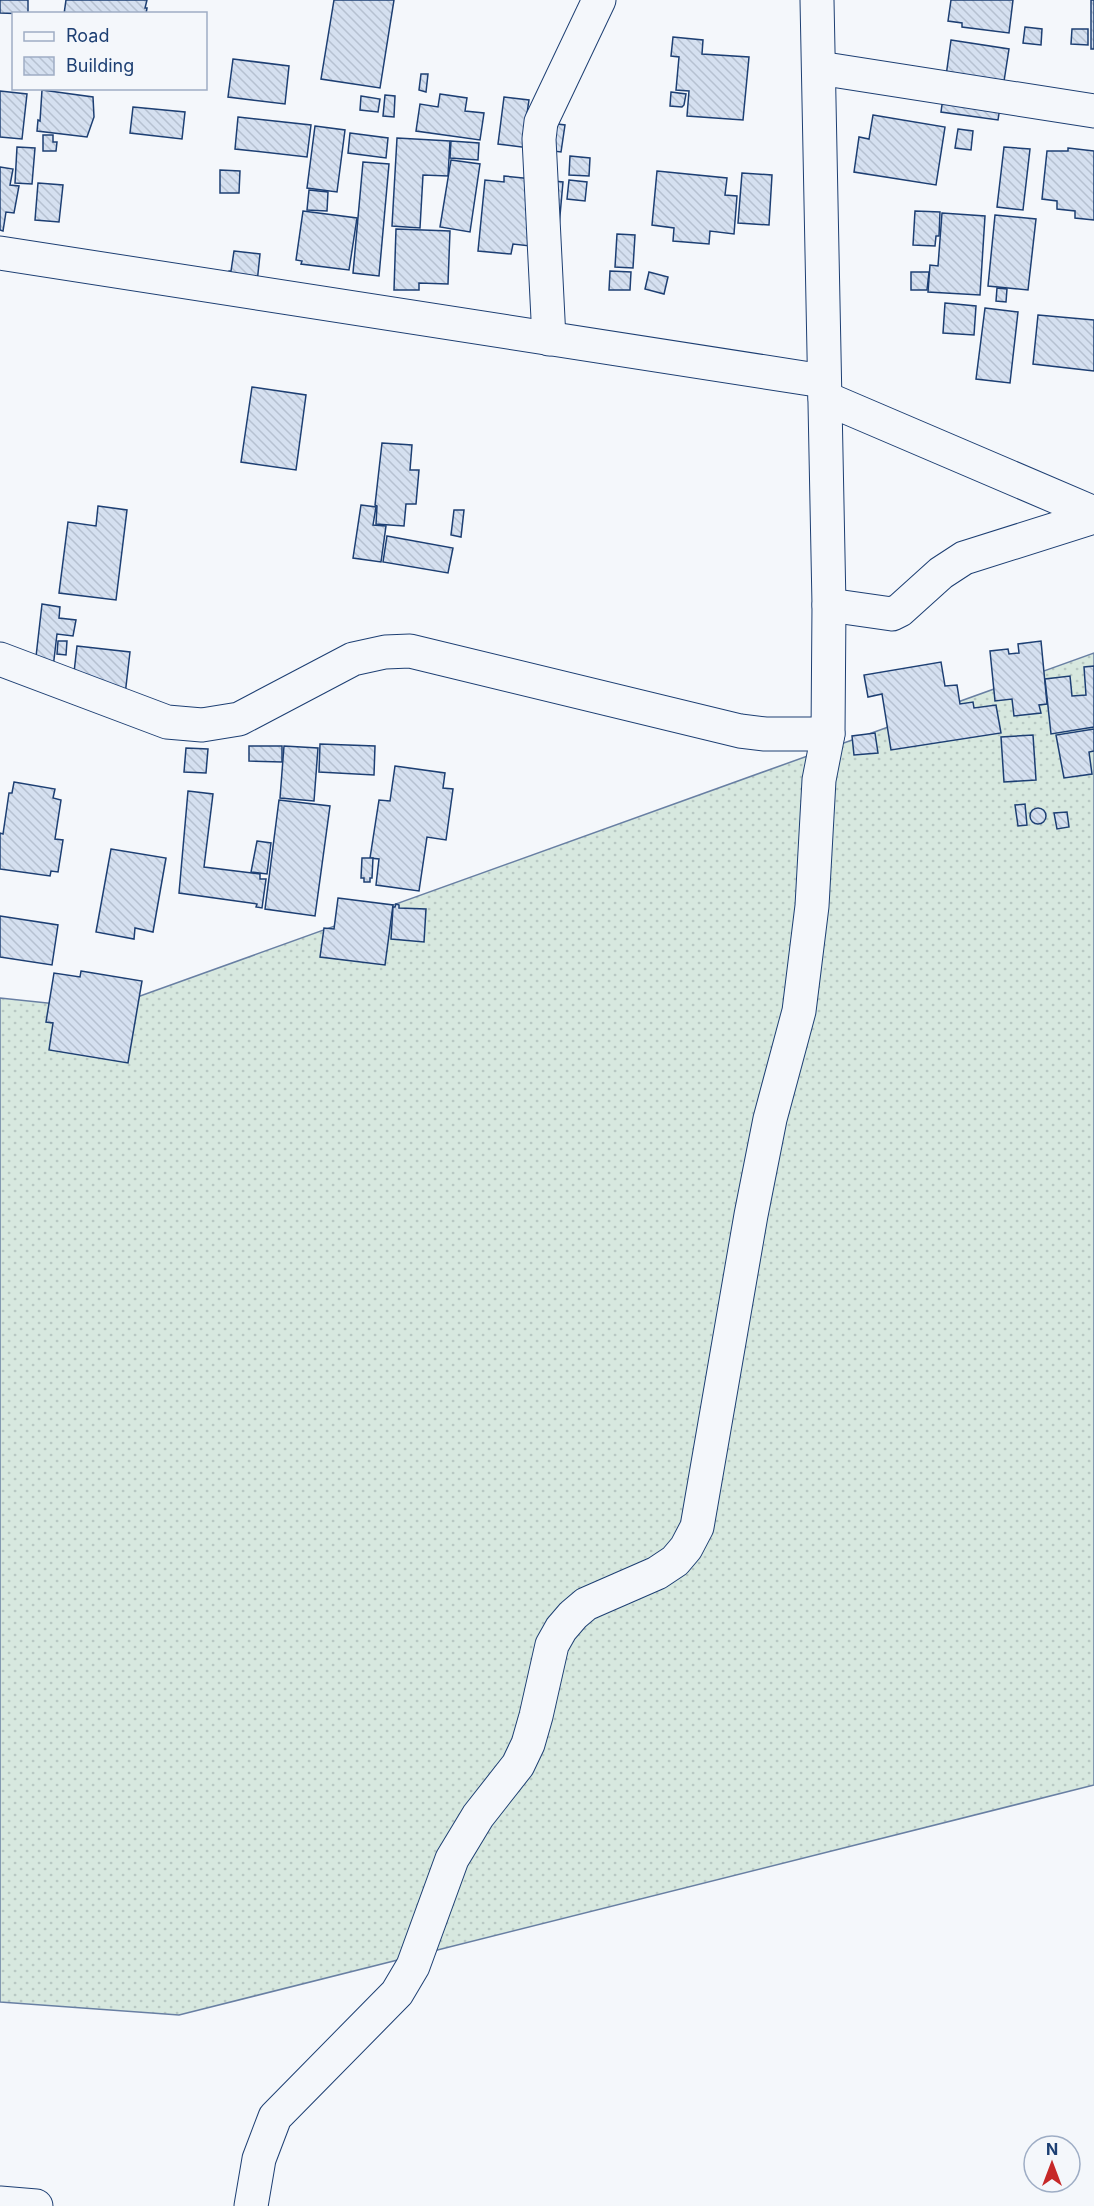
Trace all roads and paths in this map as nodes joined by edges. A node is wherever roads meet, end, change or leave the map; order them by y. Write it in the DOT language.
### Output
graph roads {
  1 [pos="598,0"];
  2 [pos="817,0"];
  3 [pos="819,68"];
  4 [pos="1094,111"];
  5 [pos="0,253"];
  6 [pos="549,339"];
  7 [pos="824,389"];
  8 [pos="1094,515"];
  9 [pos="829,605"];
  10 [pos="0,659"];
  11 [pos="828,734"];
  12 [pos="0,2203"];
  13 [pos="36,2206"];
  14 [pos="251,2206"];
  1 -- 6 [label="main road"];
  2 -- 3 [label="main road"];
  3 -- 4 [label="main road"];
  3 -- 7 [label="main road"];
  5 -- 6 [label="main road"];
  6 -- 7 [label="main road"];
  7 -- 8 [label="main road"];
  7 -- 9 [label="main road"];
  8 -- 9 [label="main road"];
  9 -- 11 [label="main road"];
  10 -- 11 [label="main road"];
  11 -- 14 [label="main road"];
  12 -- 13 [label="main road"];
}
